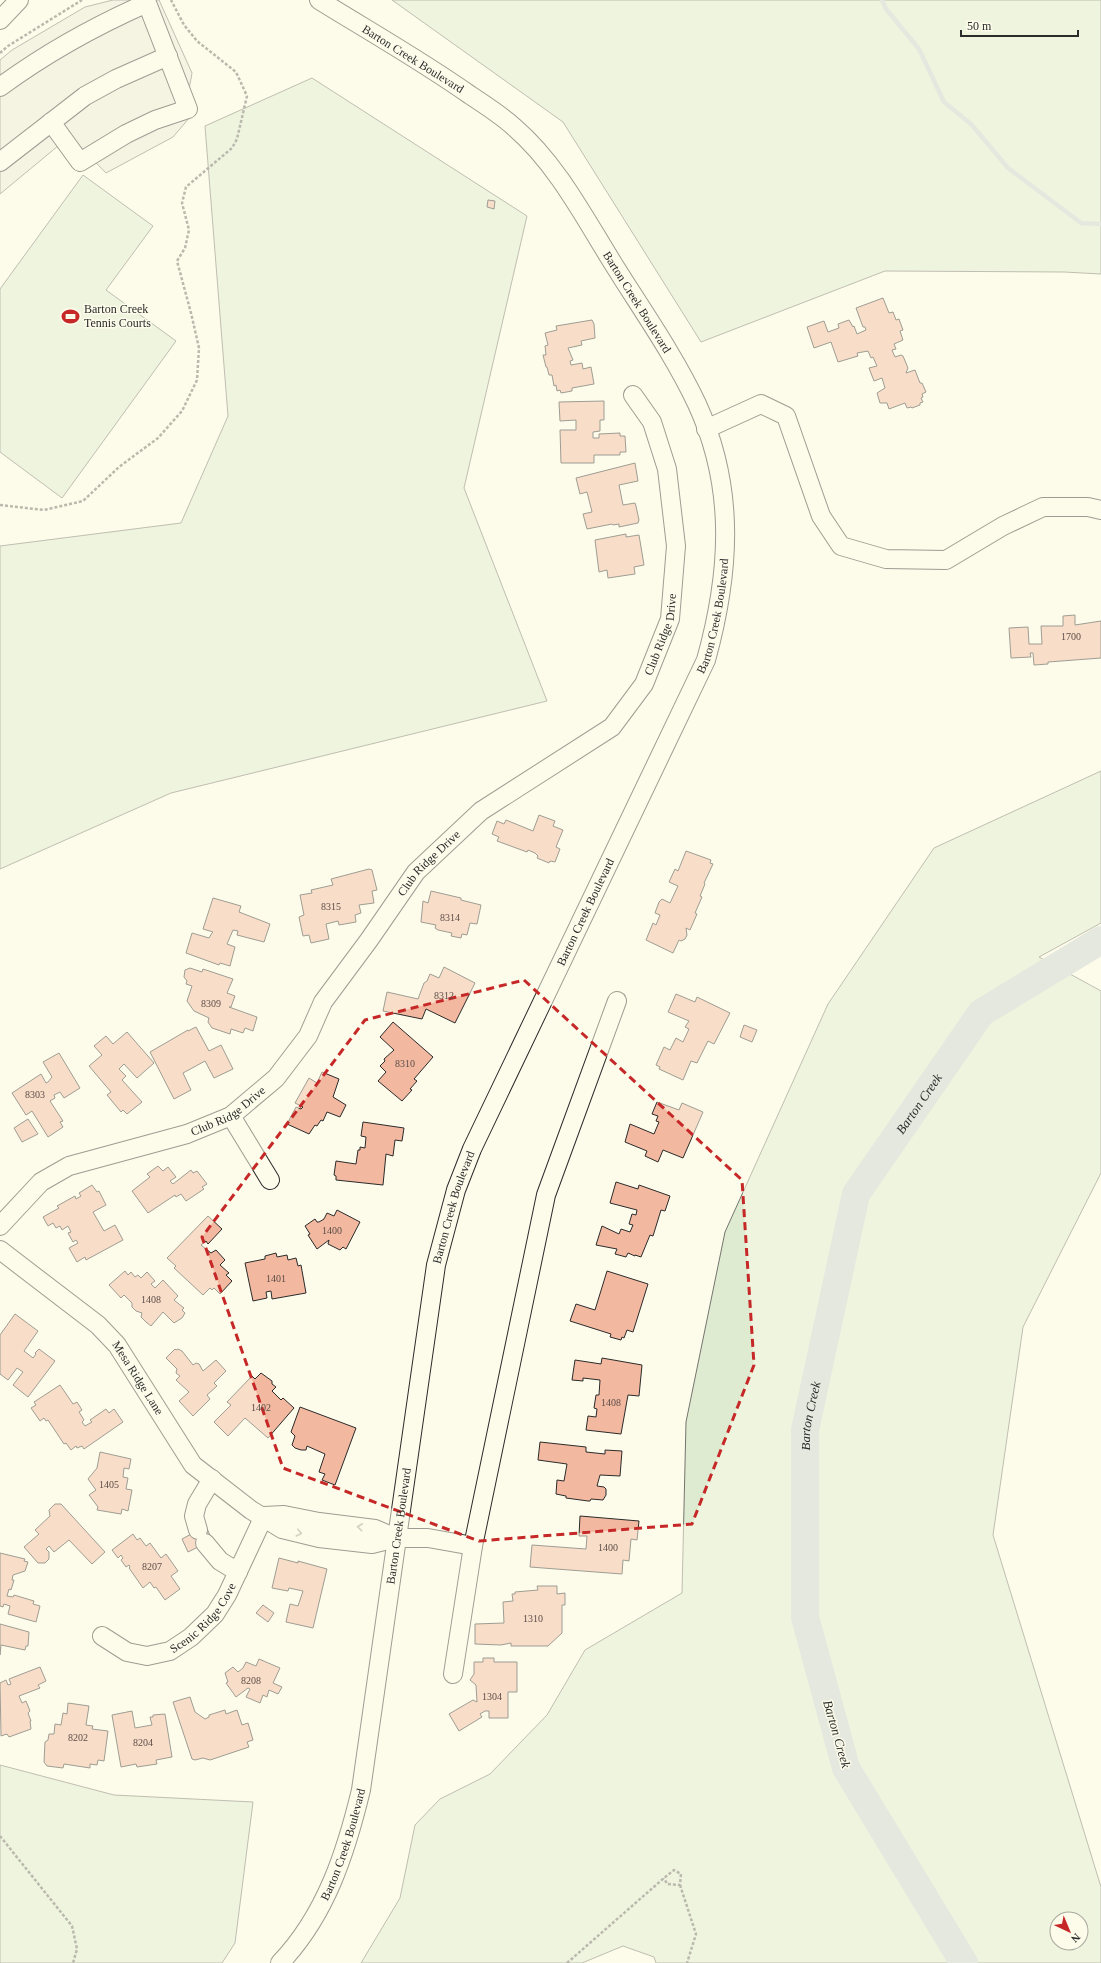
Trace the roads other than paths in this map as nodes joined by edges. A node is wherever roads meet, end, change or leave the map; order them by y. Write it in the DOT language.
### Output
graph roads {
  1 [pos="19,0"];
  2 [pos="319,0"];
  3 [pos="0,20"];
  4 [pos="168,56"];
  5 [pos="0,87"];
  6 [pos="51,122"];
  7 [pos="0,162"];
  8 [pos="633,395"];
  9 [pos="706,429"];
  10 [pos="1101,510"];
  11 [pos="617,1001"];
  12 [pos="231,1116"];
  13 [pos="270,1180"];
  14 [pos="0,1226"];
  15 [pos="0,1250"];
  16 [pos="212,1479"];
  17 [pos="264,1516"];
  18 [pos="396,1538"];
  19 [pos="473,1546"];
  20 [pos="238,1572"];
  21 [pos="102,1636"];
  22 [pos="452,1674"];
  23 [pos="280,1963"];
  1 -- 3 [label="street"];
  2 -- 9 [label="street, Barton Creek Boulevard"];
  4 -- 5 [label="street"];
  4 -- 6 [label="street"];
  4 -- 6 [label="street"];
  6 -- 7 [label="street"];
  8 -- 12 [label="street, Club Ridge Drive"];
  9 -- 10 [label="street"];
  9 -- 18 [label="street, Barton Creek Boulevard"];
  11 -- 19 [label="street"];
  12 -- 13 [label="street"];
  12 -- 14 [label="street, Club Ridge Drive"];
  15 -- 16 [label="street, Mesa Ridge Lane"];
  16 -- 17 [label="street, Mesa Ridge Lane"];
  16 -- 20 [label="street"];
  17 -- 18 [label="street"];
  17 -- 20 [label="street, Scenic Ridge Cove"];
  18 -- 19 [label="street"];
  18 -- 23 [label="street, Barton Creek Boulevard"];
  19 -- 22 [label="street"];
  20 -- 21 [label="street, Scenic Ridge Cove"];
}
